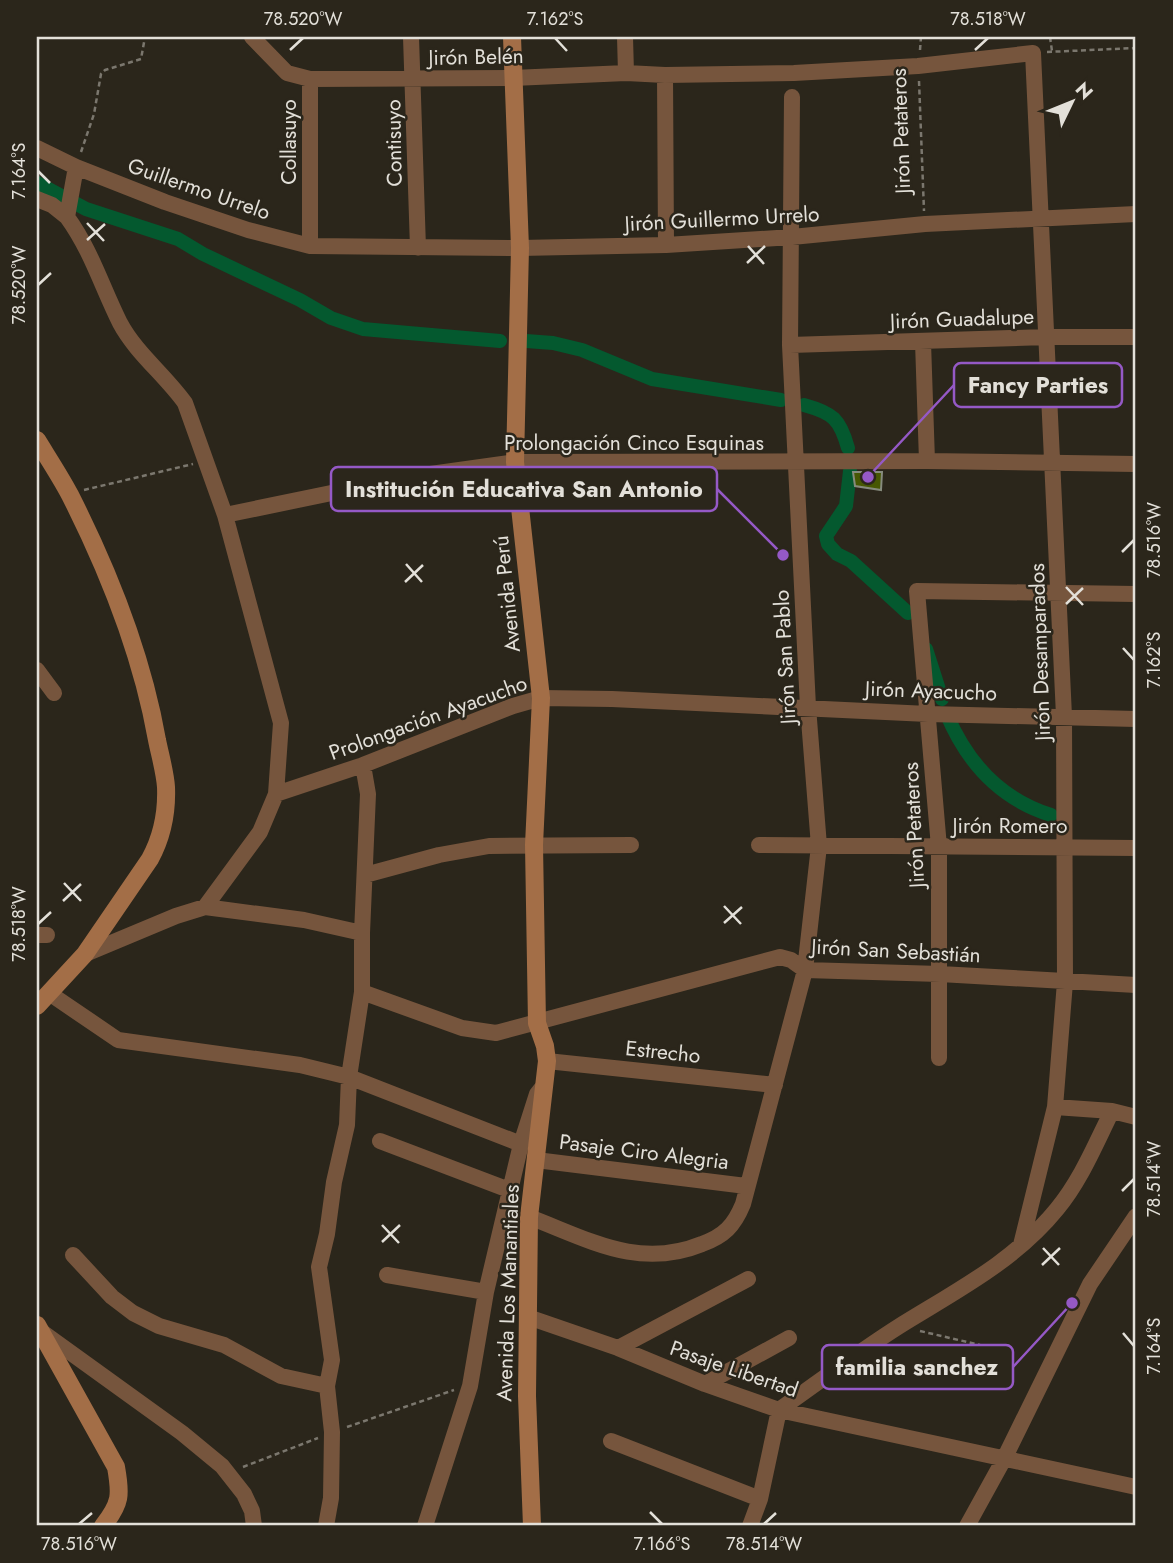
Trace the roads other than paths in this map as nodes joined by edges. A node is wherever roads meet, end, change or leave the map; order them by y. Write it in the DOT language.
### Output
graph roads {
  1 [pos="252,37"];
  2 [pos="411,37"];
  3 [pos="512,37"];
  4 [pos="625,37"];
  5 [pos="1033,53"];
  6 [pos="626,73"];
  7 [pos="665,75"];
  8 [pos="513,78"];
  9 [pos="310,79"];
  10 [pos="414,79"];
  11 [pos="792,97"];
  12 [pos="37,148"];
  13 [pos="74,171"];
  14 [pos="37,199"];
  15 [pos="67,214"];
  16 [pos="1136,214"];
  17 [pos="1040,218"];
  18 [pos="792,237"];
  19 [pos="666,245"];
  20 [pos="310,246"];
  21 [pos="418,248"];
  22 [pos="520,248"];
  23 [pos="1046,337"];
  24 [pos="1136,337"];
  25 [pos="923,342"];
  26 [pos="790,345"];
  27 [pos="37,440"];
  28 [pos="927,461"];
  29 [pos="515,462"];
  30 [pos="1053,462"];
  31 [pos="797,463"];
  32 [pos="1136,464"];
  33 [pos="225,515"];
  34 [pos="1059,593"];
  35 [pos="1136,594"];
  36 [pos="37,670"];
  37 [pos="54,693"];
  38 [pos="541,698"];
  39 [pos="808,708"];
  40 [pos="928,714"];
  41 [pos="1064,716"];
  42 [pos="1136,719"];
  43 [pos="363,765"];
  44 [pos="276,793"];
  45 [pos="534,845"];
  46 [pos="631,845"];
  47 [pos="759,845"];
  48 [pos="818,846"];
  49 [pos="939,847"];
  50 [pos="1065,847"];
  51 [pos="1136,848"];
  52 [pos="365,875"];
  53 [pos="205,907"];
  54 [pos="362,933"];
  55 [pos="85,954"];
  56 [pos="805,970"];
  57 [pos="940,974"];
  58 [pos="1065,982"];
  59 [pos="1136,985"];
  60 [pos="362,992"];
  61 [pos="43,999"];
  62 [pos="537,1024"];
  63 [pos="939,1058"];
  64 [pos="547,1061"];
  65 [pos="349,1077"];
  66 [pos="545,1084"];
  67 [pos="775,1085"];
  68 [pos="1055,1107"];
  69 [pos="1112,1111"];
  70 [pos="1136,1116"];
  71 [pos="380,1141"];
  72 [pos="521,1144"];
  73 [pos="536,1160"];
  74 [pos="746,1186"];
  75 [pos="509,1190"];
  76 [pos="1136,1216"];
  77 [pos="529,1217"];
  78 [pos="1021,1245"];
  79 [pos="73,1255"];
  80 [pos="387,1275"];
  81 [pos="748,1279"];
  82 [pos="486,1292"];
  83 [pos="528,1317"];
  84 [pos="38,1327"];
  85 [pos="789,1338"];
  86 [pos="618,1348"];
  87 [pos="705,1384"];
  88 [pos="327,1386"];
  89 [pos="779,1410"];
  90 [pos="611,1441"];
  91 [pos="1004,1458"];
  92 [pos="1136,1487"];
  93 [pos="760,1499"];
  94 [pos="103,1526"];
  95 [pos="254,1526"];
  96 [pos="326,1526"];
  97 [pos="425,1526"];
  98 [pos="532,1526"];
  99 [pos="750,1526"];
  100 [pos="967,1526"];
  1 -- 9 [label="street, Jirón Belén"];
  2 -- 10 [label="street, Contisuyo"];
  3 -- 8 [label="street, Avenida Perú"];
  4 -- 6 [label="street"];
  5 -- 7 [label="street, Jirón Belén"];
  5 -- 17 [label="street, Jirón Desamparados"];
  6 -- 7 [label="street, Jirón Belén"];
  6 -- 8 [label="street, Jirón Belén"];
  7 -- 19 [label="street"];
  8 -- 10 [label="street, Jirón Belén"];
  8 -- 22 [label="street, Avenida Perú"];
  9 -- 10 [label="street, Jirón Belén"];
  9 -- 20 [label="street, Collasuyo"];
  10 -- 21 [label="street, Contisuyo"];
  11 -- 18 [label="street, Jirón San Pablo"];
  12 -- 13 [label="street, Guillermo Urrelo"];
  13 -- 15 [label="street"];
  13 -- 20 [label="street, Guillermo Urrelo"];
  14 -- 15 [label="street"];
  15 -- 33 [label="street"];
  16 -- 17 [label="street, Jirón Guillermo Urrelo"];
  17 -- 18 [label="street, Jirón Guillermo Urrelo"];
  17 -- 23 [label="street, Jirón Desamparados"];
  18 -- 19 [label="street, Jirón Guillermo Urrelo"];
  18 -- 26 [label="street, Jirón San Pablo"];
  19 -- 22 [label="street, Jirón Guillermo Urrelo"];
  20 -- 21 [label="street, Jirón Guillermo Urrelo"];
  21 -- 22 [label="street, Jirón Guillermo Urrelo"];
  22 -- 29 [label="street, Avenida Perú"];
  23 -- 24 [label="street, Jirón Guadalupe"];
  23 -- 25 [label="street, Jirón Guadalupe"];
  23 -- 30 [label="street, Jirón Desamparados"];
  25 -- 26 [label="street, Jirón Guadalupe"];
  25 -- 28 [label="street"];
  26 -- 31 [label="street, Jirón San Pablo"];
  27 -- 55 [label="street"];
  28 -- 30 [label="street, Prolongación Cinco Esquinas"];
  28 -- 31 [label="street, Prolongación Cinco Esquinas"];
  29 -- 31 [label="street, Prolongación Cinco Esquinas"];
  29 -- 33 [label="street, Prolongación Cinco Esquinas"];
  29 -- 38 [label="street, Avenida Perú"];
  30 -- 32 [label="street, Prolongación Cinco Esquinas"];
  30 -- 34 [label="street, Jirón Desamparados"];
  31 -- 39 [label="street, Jirón San Pablo"];
  33 -- 44 [label="street"];
  34 -- 35 [label="street"];
  34 -- 40 [label="street, Jirón Petateros"];
  34 -- 41 [label="street, Jirón Desamparados"];
  36 -- 37 [label="street"];
  38 -- 39 [label="street, Prolongación Ayacucho"];
  38 -- 43 [label="street, Prolongación Ayacucho"];
  38 -- 45 [label="street, Avenida Perú"];
  39 -- 40 [label="street, Jirón Ayacucho"];
  39 -- 48 [label="street, Jirón San Pablo"];
  40 -- 41 [label="street, Jirón Ayacucho"];
  40 -- 49 [label="street, Jirón Petateros"];
  41 -- 42 [label="street, Jirón Ayacucho"];
  41 -- 50 [label="street, Jirón Desamparados"];
  43 -- 44 [label="street, Prolongación Ayacucho"];
  43 -- 52 [label="street"];
  44 -- 53 [label="street"];
  45 -- 46 [label="street"];
  45 -- 52 [label="street"];
  45 -- 62 [label="street, Avenida Perú"];
  47 -- 48 [label="street, Jirón Romero"];
  48 -- 49 [label="street, Jirón Romero"];
  48 -- 56 [label="street, Jirón San Pablo"];
  49 -- 50 [label="street, Jirón Romero"];
  49 -- 57 [label="street, Jirón Petateros"];
  50 -- 51 [label="street, Jirón Romero"];
  50 -- 58 [label="street, Jirón Desamparados"];
  52 -- 54 [label="street"];
  53 -- 54 [label="street"];
  53 -- 55 [label="street"];
  54 -- 60 [label="street"];
  55 -- 61 [label="street"];
  56 -- 57 [label="street, Jirón San Sebastián"];
  56 -- 62 [label="street, Jirón San Sebastián"];
  56 -- 67 [label="street, Jirón San Pablo"];
  57 -- 58 [label="street, Jirón San Sebastián"];
  57 -- 63 [label="street, Jirón Petateros"];
  58 -- 59 [label="street, Jirón San Sebastián"];
  58 -- 68 [label="street, Jirón Desamparados"];
  60 -- 62 [label="street, Jirón San Sebastián"];
  60 -- 65 [label="street"];
  61 -- 65 [label="street"];
  62 -- 64 [label="street, Avenida Perú"];
  64 -- 66 [label="street, Avenida Los Manantiales"];
  64 -- 67 [label="street, Estrecho"];
  65 -- 72 [label="street"];
  65 -- 88 [label="street"];
  66 -- 72 [label="street"];
  66 -- 73 [label="street, Avenida Los Manantiales"];
  67 -- 74 [label="street, Jirón San Pablo"];
  68 -- 69 [label="street"];
  68 -- 78 [label="street, Jirón Desamparados"];
  69 -- 70 [label="street"];
  69 -- 78 [label="street"];
  71 -- 75 [label="street"];
  72 -- 75 [label="street"];
  73 -- 74 [label="street, Pasaje Ciro Alegria"];
  73 -- 77 [label="street, Avenida Los Manantiales"];
  74 -- 77 [label="street, Jirón San Pablo"];
  75 -- 82 [label="street"];
  76 -- 91 [label="street"];
  77 -- 83 [label="street, Avenida Los Manantiales"];
  78 -- 89 [label="street"];
  79 -- 88 [label="street"];
  80 -- 82 [label="street"];
  81 -- 86 [label="street"];
  82 -- 97 [label="street"];
  83 -- 86 [label="street, Pasaje Libertad"];
  83 -- 98 [label="street, Avenida Los Manantiales"];
  84 -- 94 [label="street"];
  84 -- 95 [label="street"];
  85 -- 87 [label="street"];
  86 -- 87 [label="street, Pasaje Libertad"];
  87 -- 89 [label="street, Pasaje Libertad"];
  88 -- 96 [label="street"];
  89 -- 91 [label="street, Pasaje Libertad"];
  89 -- 93 [label="street"];
  90 -- 93 [label="street"];
  91 -- 92 [label="street, Pasaje Libertad"];
  91 -- 100 [label="street"];
  93 -- 99 [label="street"];
}
